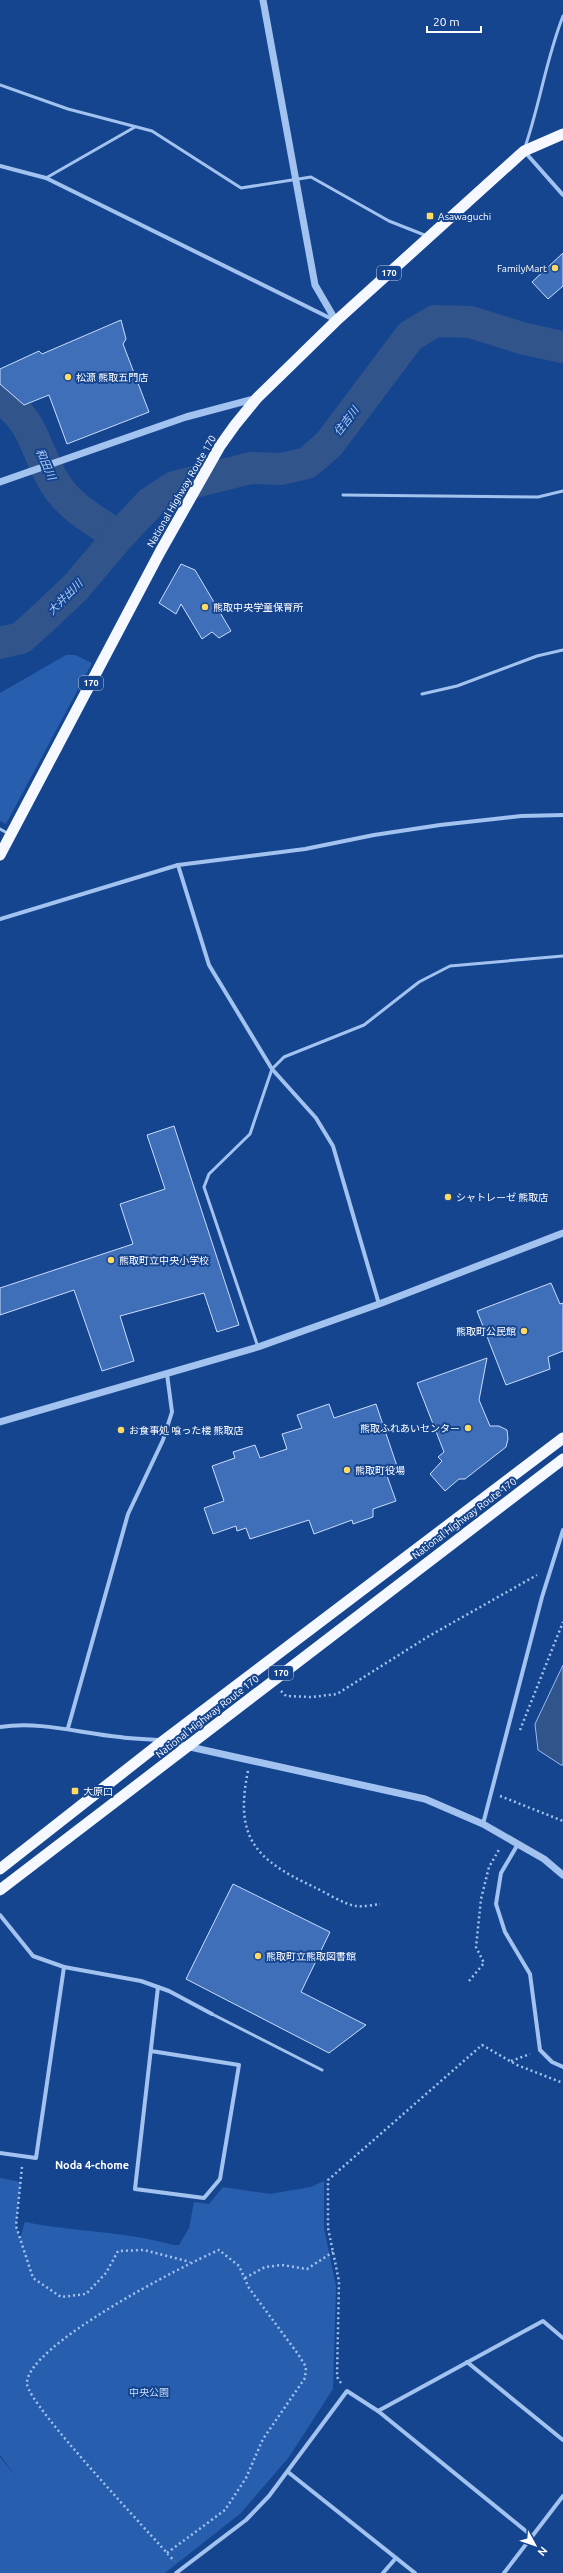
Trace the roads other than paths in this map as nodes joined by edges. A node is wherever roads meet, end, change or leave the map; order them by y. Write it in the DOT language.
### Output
graph roads {
  1 [pos="263,0"];
  2 [pos="563,16"];
  3 [pos="0,85"];
  4 [pos="135,127"];
  5 [pos="563,134"];
  6 [pos="524,151"];
  7 [pos="0,166"];
  8 [pos="46,178"];
  9 [pos="295,180"];
  10 [pos="563,195"];
  11 [pos="429,237"];
  12 [pos="336,321"];
  13 [pos="257,398"];
  14 [pos="0,482"];
  15 [pos="563,491"];
  16 [pos="343,494"];
  17 [pos="563,650"];
  18 [pos="422,694"];
  19 [pos="563,815"];
  20 [pos="0,830"];
  21 [pos="11,835"];
  22 [pos="0,855"];
  23 [pos="178,865"];
  24 [pos="0,919"];
  25 [pos="563,956"];
  26 [pos="272,1069"];
  27 [pos="563,1233"];
  28 [pos="379,1304"];
  29 [pos="258,1347"];
  30 [pos="167,1374"];
  31 [pos="0,1422"];
  32 [pos="563,1438"];
  33 [pos="563,1459"];
  34 [pos="563,1530"];
  35 [pos="0,1727"];
  36 [pos="68,1728"];
  37 [pos="163,1741"];
  38 [pos="188,1747"];
  39 [pos="483,1824"];
  40 [pos="518,1844"];
  41 [pos="0,1869"];
  42 [pos="563,1875"];
  43 [pos="0,1890"];
  44 [pos="0,1915"];
  45 [pos="64,1967"];
  46 [pos="158,1987"];
  47 [pos="212,2014"];
  48 [pos="151,2050"];
  49 [pos="563,2067"];
  50 [pos="322,2070"];
  51 [pos="0,2153"];
  52 [pos="563,2338"];
  53 [pos="467,2362"];
  54 [pos="378,2411"];
  55 [pos="563,2440"];
  56 [pos="288,2472"];
  57 [pos="563,2496"];
  58 [pos="532,2536"];
  59 [pos="396,2558"];
  60 [pos="176,2573"];
  61 [pos="383,2573"];
  62 [pos="415,2573"];
  63 [pos="504,2573"];
  1 -- 9 [label="street"];
  2 -- 6 [label="lane"];
  3 -- 4 [label="lane"];
  4 -- 8 [label="lane"];
  4 -- 9 [label="lane"];
  5 -- 6 [label="highway, National Highway Route 170 / 170"];
  6 -- 10 [label="street"];
  6 -- 11 [label="highway, National Highway Route 170 / 170"];
  7 -- 8 [label="street"];
  8 -- 12 [label="street"];
  9 -- 11 [label="lane"];
  9 -- 12 [label="street"];
  11 -- 12 [label="highway, National Highway Route 170 / 170"];
  12 -- 13 [label="highway, National Highway Route 170 / 170"];
  13 -- 14 [label="street"];
  13 -- 21 [label="highway, National Highway Route 170 / 170"];
  15 -- 16 [label="lane"];
  17 -- 18 [label="lane"];
  19 -- 23 [label="street"];
  20 -- 21 [label="lane"];
  21 -- 22 [label="highway, National Highway Route 170 / 170"];
  23 -- 24 [label="street"];
  23 -- 26 [label="street"];
  25 -- 26 [label="lane"];
  26 -- 28 [label="street"];
  26 -- 29 [label="lane"];
  27 -- 28 [label="street"];
  28 -- 29 [label="street"];
  29 -- 30 [label="street"];
  30 -- 31 [label="street"];
  30 -- 36 [label="street"];
  32 -- 37 [label="highway, National Highway Route 170 / 170"];
  33 -- 38 [label="highway, National Highway Route 170 / 170"];
  34 -- 39 [label="street"];
  35 -- 36 [label="street"];
  36 -- 37 [label="street"];
  37 -- 38 [label="street"];
  37 -- 41 [label="highway, National Highway Route 170 / 170"];
  38 -- 39 [label="street"];
  38 -- 43 [label="highway, National Highway Route 170 / 170"];
  39 -- 40 [label="street"];
  40 -- 42 [label="street"];
  40 -- 49 [label="street"];
  44 -- 45 [label="street"];
  45 -- 46 [label="street"];
  45 -- 51 [label="street"];
  46 -- 47 [label="street"];
  46 -- 48 [label="street"];
  47 -- 50 [label="lane"];
  48 -- 48 [label="street"];
  52 -- 53 [label="street"];
  53 -- 54 [label="street"];
  53 -- 55 [label="street"];
  54 -- 56 [label="street"];
  54 -- 58 [label="street"];
  56 -- 59 [label="street"];
  56 -- 60 [label="street"];
  57 -- 58 [label="street"];
  58 -- 63 [label="street"];
  59 -- 61 [label="street"];
  59 -- 62 [label="street"];
}
